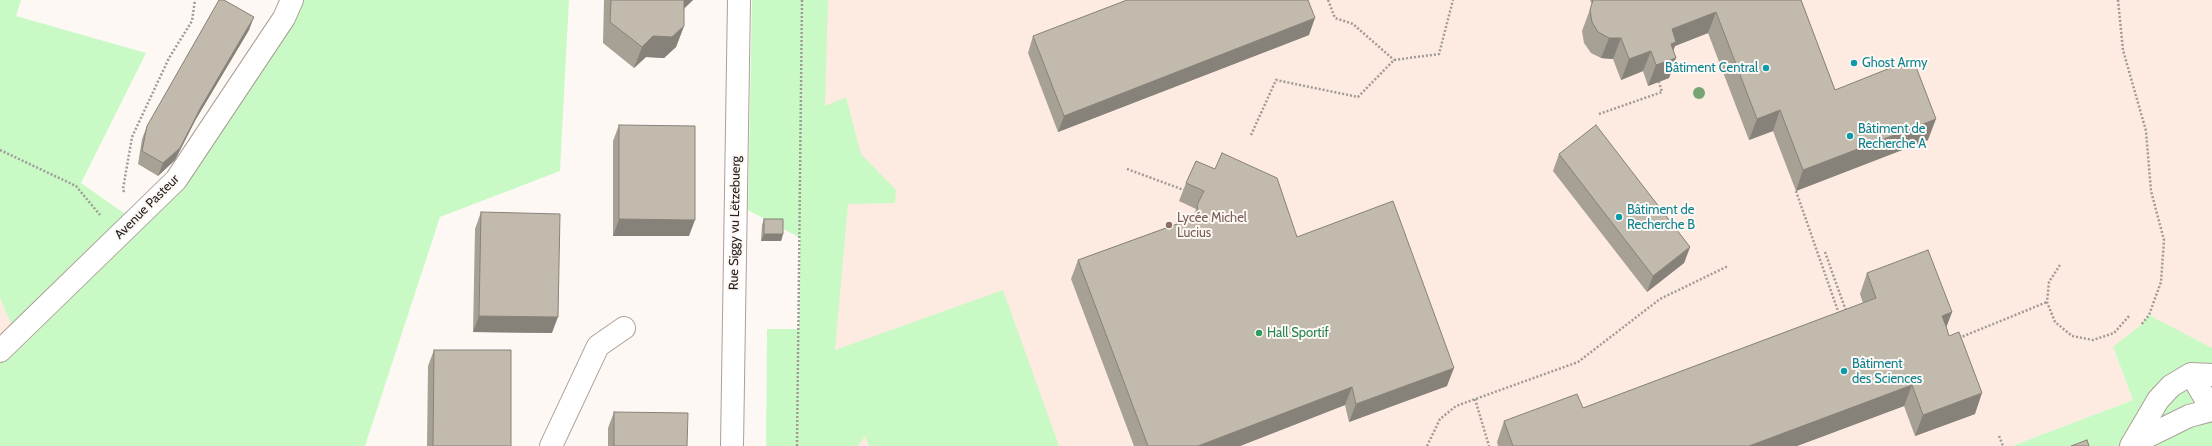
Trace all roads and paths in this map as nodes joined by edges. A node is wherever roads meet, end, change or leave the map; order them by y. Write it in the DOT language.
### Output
graph roads {
  1 [pos="195,0"];
  2 [pos="292,0"];
  3 [pos="739,0"];
  4 [pos="802,0"];
  5 [pos="1328,0"];
  6 [pos="1453,0"];
  7 [pos="2118,0"];
  8 [pos="1394,60"];
  9 [pos="1659,82"];
  10 [pos="1599,114"];
  11 [pos="1251,135"];
  12 [pos="0,150"];
  13 [pos="1127,169"];
  14 [pos="1184,190"];
  15 [pos="1796,191"];
  16 [pos="135,221"];
  17 [pos="118,236"];
  18 [pos="1825,252"];
  19 [pos="2060,265"];
  20 [pos="1728,266"];
  21 [pos="2047,302"];
  22 [pos="2129,316"];
  23 [pos="1849,318"];
  24 [pos="1842,321"];
  25 [pos="2141,325"];
  26 [pos="624,328"];
  27 [pos="1952,341"];
  28 [pos="0,351"];
  29 [pos="2202,374"];
  30 [pos="1475,399"];
  31 [pos="2212,410"];
  32 [pos="1999,436"];
  33 [pos="2132,445"];
  34 [pos="552,446"];
  35 [pos="732,446"];
  36 [pos="798,446"];
  37 [pos="1427,446"];
  38 [pos="1489,446"];
  39 [pos="2003,446"];
  1 -- 16 [label="path"];
  2 -- 16 [label="street, Avenue Pasteur"];
  3 -- 35 [label="street, Rue Siggy vu Lëtzebuerg"];
  4 -- 36 [label="path"];
  5 -- 8 [label="path"];
  6 -- 8 [label="path"];
  7 -- 25 [label="path"];
  8 -- 11 [label="path"];
  9 -- 10 [label="path"];
  12 -- 17 [label="path"];
  13 -- 14 [label="path"];
  15 -- 24 [label="path"];
  16 -- 17 [label="street, Avenue Pasteur"];
  17 -- 28 [label="street, Avenue Pasteur"];
  18 -- 23 [label="path"];
  19 -- 21 [label="path"];
  20 -- 30 [label="path"];
  21 -- 22 [label="path"];
  21 -- 27 [label="path"];
  26 -- 34 [label="street"];
  29 -- 31 [label="street"];
  29 -- 33 [label="street"];
  30 -- 37 [label="path"];
  30 -- 38 [label="path"];
  31 -- 33 [label="street"];
  32 -- 39 [label="path"];
}
